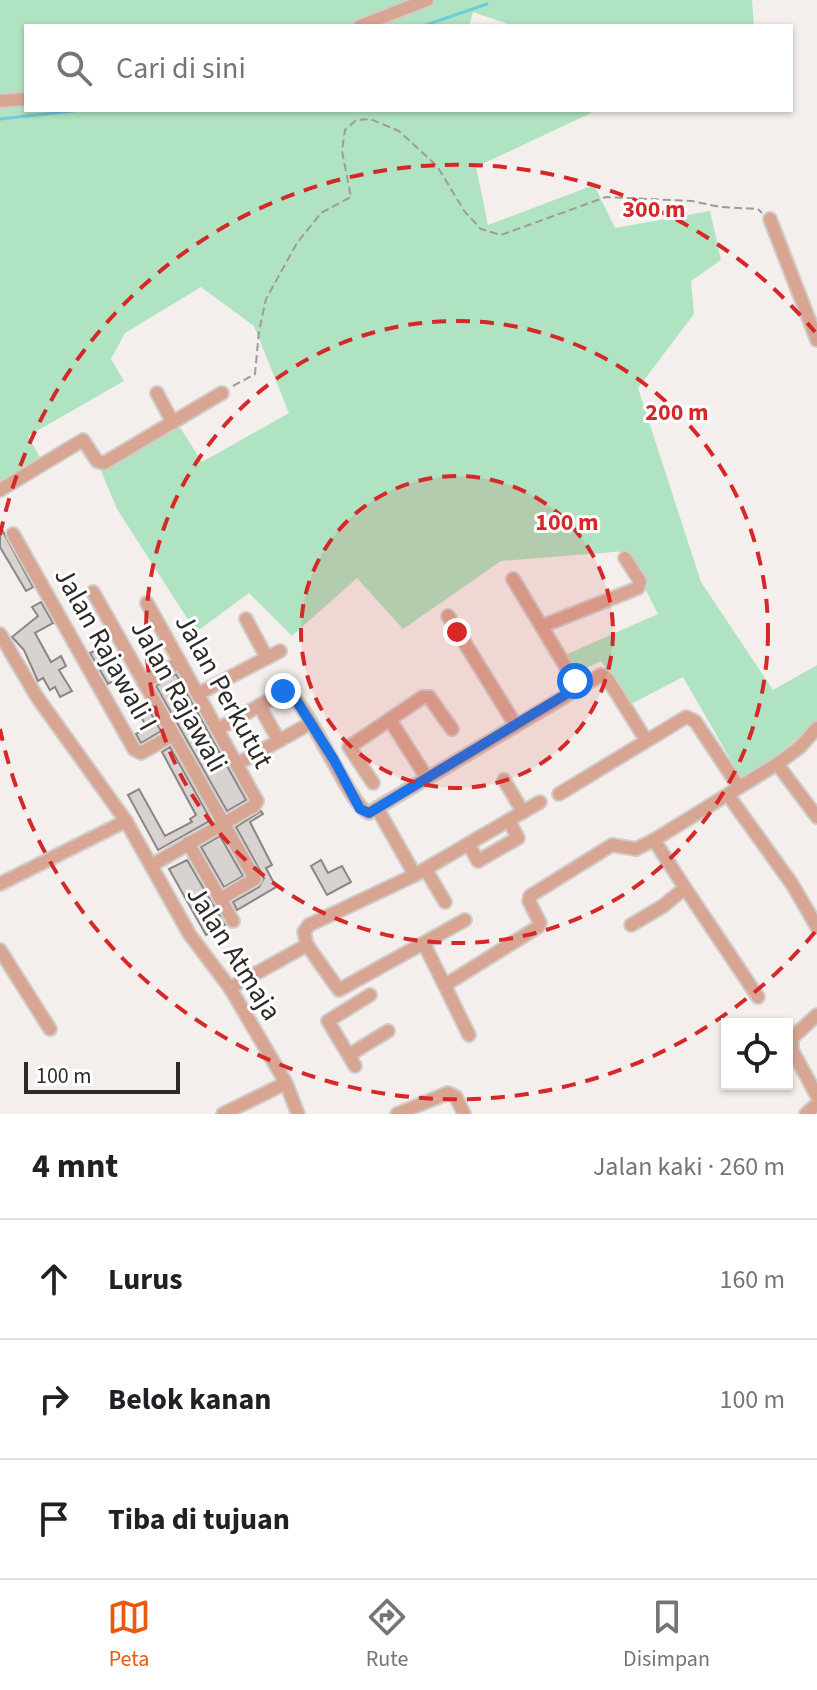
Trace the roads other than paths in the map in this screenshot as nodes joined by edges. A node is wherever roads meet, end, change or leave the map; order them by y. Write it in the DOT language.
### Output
graph roads {
  1 [pos="427,0"];
  2 [pos="365,24"];
  3 [pos="24,99"];
  4 [pos="0,101"];
  5 [pos="770,219"];
  6 [pos="817,340"];
  7 [pos="157,393"];
  8 [pos="222,393"];
  9 [pos="173,423"];
  10 [pos="0,490"];
  11 [pos="13,534"];
  12 [pos="625,558"];
  13 [pos="513,579"];
  14 [pos="93,592"];
  15 [pos="147,603"];
  16 [pos="448,616"];
  17 [pos="246,619"];
  18 [pos="542,626"];
  19 [pos="0,634"];
  20 [pos="280,651"];
  21 [pos="267,658"];
  22 [pos="180,662"];
  23 [pos="144,683"];
  24 [pos="578,687"];
  25 [pos="198,694"];
  26 [pos="259,705"];
  27 [pos="390,720"];
  28 [pos="311,723"];
  29 [pos="515,724"];
  30 [pos="817,728"];
  31 [pos="218,729"];
  32 [pos="452,729"];
  33 [pos="173,735"];
  34 [pos="646,740"];
  35 [pos="279,741"];
  36 [pos="812,741"];
  37 [pos="237,764"];
  38 [pos="777,764"];
  39 [pos="427,778"];
  40 [pos="504,780"];
  41 [pos="373,783"];
  42 [pos="733,791"];
  43 [pos="559,794"];
  44 [pos="540,802"];
  45 [pos="377,808"];
  46 [pos="523,812"];
  47 [pos="817,817"];
  48 [pos="126,821"];
  49 [pos="509,821"];
  50 [pos="223,823"];
  51 [pos="654,840"];
  52 [pos="188,843"];
  53 [pos="469,845"];
  54 [pos="152,865"];
  55 [pos="267,872"];
  56 [pos="420,872"];
  57 [pos="255,879"];
  58 [pos="0,884"];
  59 [pos="685,888"];
  60 [pos="220,899"];
  61 [pos="445,902"];
  62 [pos="465,920"];
  63 [pos="233,921"];
  64 [pos="631,925"];
  65 [pos="817,927"];
  66 [pos="424,944"];
  67 [pos="307,945"];
  68 [pos="0,950"];
  69 [pos="444,984"];
  70 [pos="230,988"];
  71 [pos="339,990"];
  72 [pos="370,995"];
  73 [pos="758,997"];
  74 [pos="349,1008"];
  75 [pos="817,1015"];
  76 [pos="50,1029"];
  77 [pos="388,1031"];
  78 [pos="469,1035"];
  79 [pos="286,1083"];
  80 [pos="817,1096"];
  81 [pos="817,1104"];
  82 [pos="223,1114"];
  83 [pos="298,1114"];
  84 [pos="397,1114"];
  85 [pos="464,1114"];
  86 [pos="806,1114"];
  1 -- 2 [label="street"];
  3 -- 4 [label="street"];
  5 -- 6 [label="street"];
  7 -- 9 [label="street"];
  8 -- 9 [label="street"];
  9 -- 10 [label="street"];
  11 -- 33 [label="street, Jalan Rajawali I"];
  12 -- 18 [label="street"];
  13 -- 18 [label="street"];
  14 -- 23 [label="street, Jalan Rajawali"];
  15 -- 22 [label="street, Jalan Perkutut"];
  16 -- 29 [label="street"];
  17 -- 21 [label="street"];
  18 -- 24 [label="street"];
  19 -- 48 [label="street, Jalan Atmaja"];
  20 -- 21 [label="street"];
  21 -- 25 [label="street"];
  22 -- 23 [label="street"];
  22 -- 25 [label="street, Jalan Perkutut"];
  23 -- 33 [label="street, Jalan Rajawali"];
  24 -- 29 [label="street"];
  24 -- 34 [label="street"];
  25 -- 31 [label="street, Jalan Perkutut"];
  26 -- 28 [label="street"];
  26 -- 31 [label="street"];
  26 -- 35 [label="street"];
  27 -- 32 [label="street"];
  27 -- 39 [label="street"];
  27 -- 41 [label="street"];
  28 -- 35 [label="street"];
  28 -- 45 [label="street"];
  29 -- 39 [label="street"];
  30 -- 36 [label="street"];
  31 -- 37 [label="street, Jalan Perkutut"];
  33 -- 50 [label="street, Jalan Rajawali"];
  34 -- 42 [label="street"];
  34 -- 43 [label="street"];
  35 -- 37 [label="street"];
  36 -- 38 [label="street"];
  37 -- 50 [label="street, Jalan Perkutut"];
  38 -- 42 [label="street"];
  38 -- 47 [label="street"];
  39 -- 45 [label="street"];
  40 -- 46 [label="street"];
  42 -- 51 [label="street"];
  42 -- 65 [label="street"];
  44 -- 46 [label="street"];
  45 -- 56 [label="street"];
  46 -- 49 [label="street"];
  48 -- 54 [label="street, Jalan Atmaja"];
  48 -- 58 [label="street"];
  49 -- 53 [label="street"];
  49 -- 53 [label="street"];
  50 -- 52 [label="street"];
  50 -- 57 [label="street, Jalan Rajawali"];
  51 -- 59 [label="street"];
  51 -- 69 [label="street"];
  52 -- 54 [label="street"];
  52 -- 60 [label="street"];
  53 -- 56 [label="street"];
  54 -- 70 [label="street, Jalan Atmaja"];
  55 -- 57 [label="street"];
  56 -- 61 [label="street"];
  56 -- 67 [label="street"];
  57 -- 60 [label="street"];
  59 -- 64 [label="street"];
  59 -- 73 [label="street"];
  60 -- 63 [label="street"];
  62 -- 66 [label="street"];
  66 -- 69 [label="street"];
  66 -- 71 [label="street"];
  67 -- 70 [label="street"];
  67 -- 71 [label="street"];
  68 -- 76 [label="street"];
  69 -- 78 [label="street"];
  70 -- 79 [label="street, Jalan Atmaja"];
  71 -- 74 [label="street"];
  72 -- 74 [label="street"];
  74 -- 77 [label="street"];
  75 -- 80 [label="street"];
  79 -- 82 [label="street"];
  79 -- 83 [label="street, Jalan Atmaja"];
  81 -- 86 [label="street"];
  84 -- 85 [label="street"];
}
